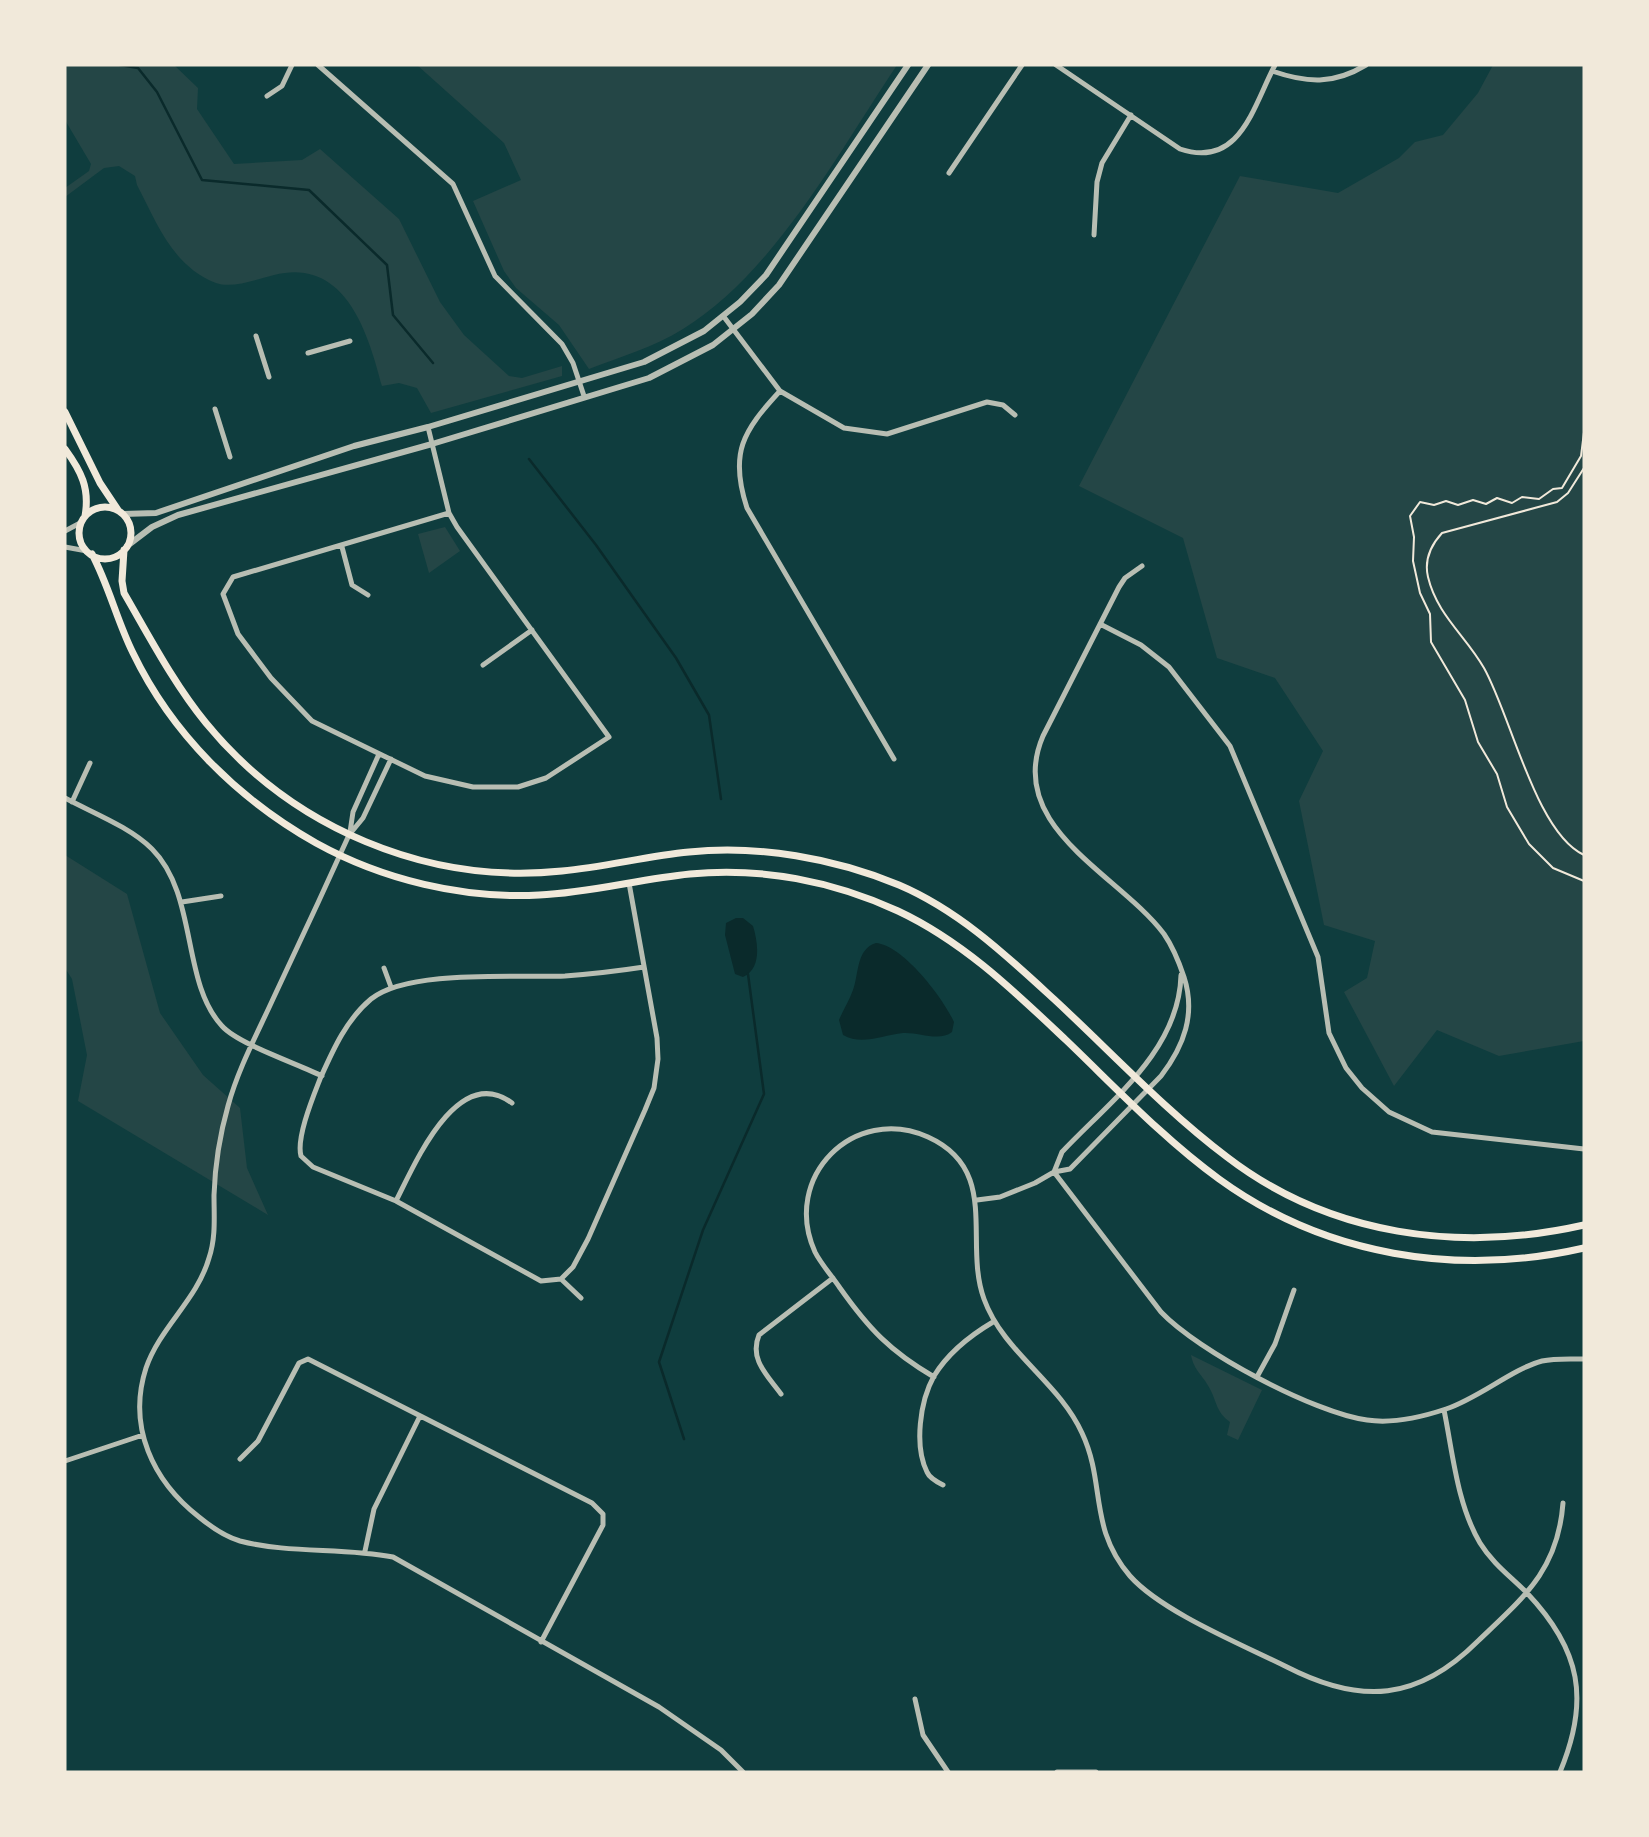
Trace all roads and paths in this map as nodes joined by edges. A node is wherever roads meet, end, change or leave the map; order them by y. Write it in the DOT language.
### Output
graph roads {
  1 [pos="292,65"];
  2 [pos="318,65"];
  3 [pos="908,65"];
  4 [pos="928,65"];
  5 [pos="1022,65"];
  6 [pos="1056,65"];
  7 [pos="1366,65"];
  8 [pos="1273,68"];
  9 [pos="267,96"];
  10 [pos="1131,115"];
  11 [pos="949,173"];
  12 [pos="1094,235"];
  13 [pos="724,317"];
  14 [pos="734,330"];
  15 [pos="256,337"];
  16 [pos="351,341"];
  17 [pos="308,352"];
  18 [pos="270,377"];
  19 [pos="578,382"];
  20 [pos="780,391"];
  21 [pos="584,396"];
  22 [pos="215,409"];
  23 [pos="65,412"];
  24 [pos="1015,415"];
  25 [pos="428,427"];
  26 [pos="1584,432"];
  27 [pos="432,444"];
  28 [pos="65,449"];
  29 [pos="230,457"];
  30 [pos="1584,468"];
  31 [pos="121,512"];
  32 [pos="449,513"];
  33 [pos="83,520"];
  34 [pos="65,531"];
  35 [pos="65,547"];
  36 [pos="342,547"];
  37 [pos="126,548"];
  38 [pos="90,553"];
  39 [pos="1142,566"];
  40 [pos="368,595"];
  41 [pos="1100,624"];
  42 [pos="532,630"];
  43 [pos="483,664"];
  44 [pos="379,754"];
  45 [pos="391,759"];
  46 [pos="894,759"];
  47 [pos="90,763"];
  48 [pos="65,798"];
  49 [pos="72,802"];
  50 [pos="349,835"];
  51 [pos="340,855"];
  52 [pos="1584,855"];
  53 [pos="1584,881"];
  54 [pos="629,883"];
  55 [pos="221,896"];
  56 [pos="182,902"];
  57 [pos="644,967"];
  58 [pos="384,968"];
  59 [pos="1181,969"];
  60 [pos="391,987"];
  61 [pos="253,1044"];
  62 [pos="1135,1075"];
  63 [pos="322,1076"];
  64 [pos="1150,1089"];
  65 [pos="1120,1091"];
  66 [pos="512,1103"];
  67 [pos="1134,1105"];
  68 [pos="1584,1149"];
  69 [pos="1054,1172"];
  70 [pos="977,1200"];
  71 [pos="396,1201"];
  72 [pos="1584,1225"];
  73 [pos="1584,1248"];
  74 [pos="833,1278"];
  75 [pos="561,1279"];
  76 [pos="1294,1290"];
  77 [pos="581,1298"];
  78 [pos="993,1322"];
  79 [pos="1584,1359"];
  80 [pos="1258,1375"];
  81 [pos="933,1377"];
  82 [pos="781,1394"];
  83 [pos="1444,1410"];
  84 [pos="420,1416"];
  85 [pos="143,1435"];
  86 [pos="240,1459"];
  87 [pos="65,1461"];
  88 [pos="943,1485"];
  89 [pos="1563,1503"];
  90 [pos="365,1551"];
  91 [pos="1526,1592"];
  92 [pos="541,1642"];
  93 [pos="1584,1670"];
  94 [pos="1576,1673"];
  95 [pos="915,1699"];
  96 [pos="743,1772"];
  97 [pos="948,1772"];
  98 [pos="1057,1772"];
  99 [pos="1096,1772"];
  100 [pos="1560,1772"];
  1 -- 9 [label="street"];
  2 -- 19 [label="street"];
  3 -- 13 [label="street"];
  4 -- 14 [label="street"];
  5 -- 11 [label="street"];
  6 -- 10 [label="street"];
  7 -- 8 [label="street"];
  8 -- 10 [label="street"];
  10 -- 12 [label="street"];
  13 -- 14 [label="street"];
  13 -- 19 [label="street"];
  14 -- 20 [label="street"];
  14 -- 21 [label="street"];
  15 -- 18 [label="street"];
  16 -- 17 [label="street"];
  19 -- 21 [label="street"];
  19 -- 25 [label="street"];
  20 -- 24 [label="street"];
  20 -- 46 [label="street"];
  21 -- 27 [label="street"];
  22 -- 29 [label="street"];
  23 -- 31 [label="main road"];
  25 -- 27 [label="street"];
  25 -- 31 [label="street"];
  26 -- 53 [label="path"];
  27 -- 32 [label="street"];
  27 -- 37 [label="street"];
  28 -- 33 [label="main road"];
  30 -- 52 [label="path"];
  31 -- 33 [label="main road"];
  31 -- 37 [label="main road"];
  32 -- 36 [label="street"];
  32 -- 42 [label="street"];
  33 -- 34 [label="street"];
  33 -- 38 [label="main road"];
  35 -- 38 [label="street"];
  36 -- 40 [label="street"];
  36 -- 44 [label="street"];
  37 -- 38 [label="main road"];
  37 -- 50 [label="main road"];
  38 -- 51 [label="main road"];
  39 -- 41 [label="street"];
  41 -- 59 [label="street"];
  41 -- 68 [label="street"];
  42 -- 43 [label="street"];
  42 -- 45 [label="street"];
  44 -- 45 [label="street"];
  44 -- 50 [label="street"];
  45 -- 50 [label="street"];
  47 -- 49 [label="street"];
  48 -- 49 [label="street"];
  49 -- 56 [label="street"];
  50 -- 51 [label="street"];
  50 -- 62 [label="main road"];
  51 -- 54 [label="main road"];
  51 -- 61 [label="street"];
  54 -- 57 [label="street"];
  54 -- 65 [label="main road"];
  55 -- 56 [label="street"];
  56 -- 61 [label="street"];
  57 -- 60 [label="street"];
  57 -- 75 [label="street"];
  58 -- 60 [label="street"];
  59 -- 62 [label="street"];
  59 -- 64 [label="street"];
  60 -- 63 [label="street"];
  61 -- 63 [label="street"];
  61 -- 85 [label="street"];
  62 -- 64 [label="main road"];
  62 -- 65 [label="street"];
  63 -- 71 [label="street"];
  64 -- 67 [label="street"];
  64 -- 72 [label="main road"];
  65 -- 67 [label="main road"];
  65 -- 69 [label="street"];
  66 -- 71 [label="street"];
  67 -- 69 [label="street"];
  67 -- 73 [label="main road"];
  69 -- 70 [label="street"];
  69 -- 80 [label="street"];
  70 -- 74 [label="street"];
  70 -- 78 [label="street"];
  71 -- 75 [label="street"];
  74 -- 81 [label="street"];
  74 -- 82 [label="street"];
  75 -- 77 [label="street"];
  76 -- 80 [label="street"];
  78 -- 81 [label="street"];
  78 -- 91 [label="street"];
  79 -- 83 [label="street"];
  80 -- 83 [label="street"];
  81 -- 88 [label="street"];
  83 -- 91 [label="street"];
  84 -- 86 [label="street"];
  84 -- 90 [label="street"];
  84 -- 92 [label="street"];
  85 -- 87 [label="street"];
  85 -- 90 [label="street"];
  89 -- 91 [label="street"];
  90 -- 92 [label="street"];
  91 -- 94 [label="street"];
  92 -- 96 [label="street"];
  93 -- 94 [label="street"];
  94 -- 100 [label="street"];
  95 -- 97 [label="street"];
  98 -- 99 [label="street"];
}
